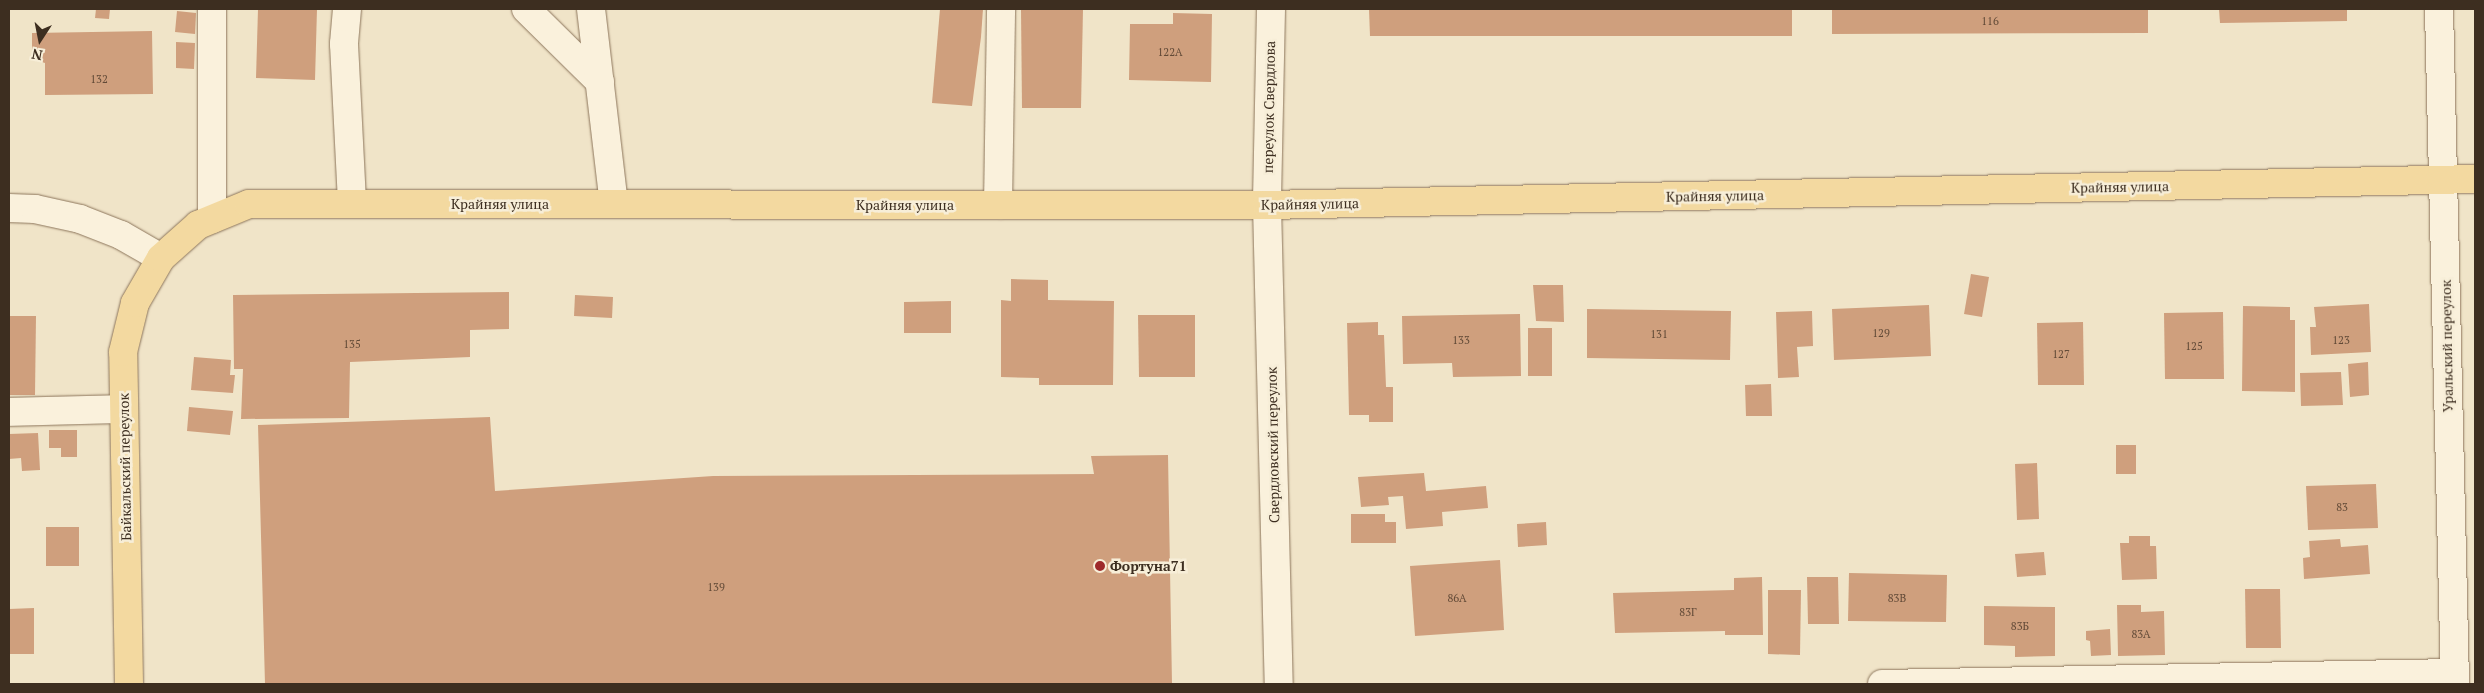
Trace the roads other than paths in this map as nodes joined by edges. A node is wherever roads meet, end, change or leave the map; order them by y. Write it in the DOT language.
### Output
graph roads {
  1 [pos="212,9"];
  2 [pos="347,9"];
  3 [pos="526,9"];
  4 [pos="591,9"];
  5 [pos="1002,9"];
  6 [pos="1271,9"];
  7 [pos="2439,9"];
  8 [pos="600,82"];
  9 [pos="2475,179"];
  10 [pos="2444,180"];
  11 [pos="352,204"];
  12 [pos="614,204"];
  13 [pos="998,205"];
  14 [pos="1268,205"];
  15 [pos="9,208"];
  16 [pos="212,219"];
  17 [pos="161,258"];
  18 [pos="124,409"];
  19 [pos="9,412"];
  20 [pos="2455,679"];
  21 [pos="130,684"];
  22 [pos="1279,684"];
  23 [pos="1882,684"];
  1 -- 16 [label="street"];
  2 -- 11 [label="street"];
  3 -- 8 [label="street"];
  4 -- 8 [label="street"];
  5 -- 13 [label="street"];
  6 -- 14 [label="street, переулок Свердлова"];
  7 -- 10 [label="street, Уральский переулок"];
  8 -- 12 [label="street"];
  9 -- 10 [label="main road, Крайняя улица"];
  10 -- 14 [label="main road, Крайняя улица"];
  10 -- 20 [label="street, Уральский переулок"];
  11 -- 12 [label="main road, Крайняя улица"];
  11 -- 16 [label="main road, Крайняя улица"];
  12 -- 13 [label="main road, Крайняя улица"];
  13 -- 14 [label="main road, Крайняя улица"];
  14 -- 22 [label="street, Свердловский переулок"];
  15 -- 17 [label="street"];
  16 -- 17 [label="main road, Крайняя улица"];
  17 -- 18 [label="main road, Байкальский переулок"];
  18 -- 19 [label="street"];
  18 -- 21 [label="main road, Байкальский переулок"];
  20 -- 23 [label="street"];
}
